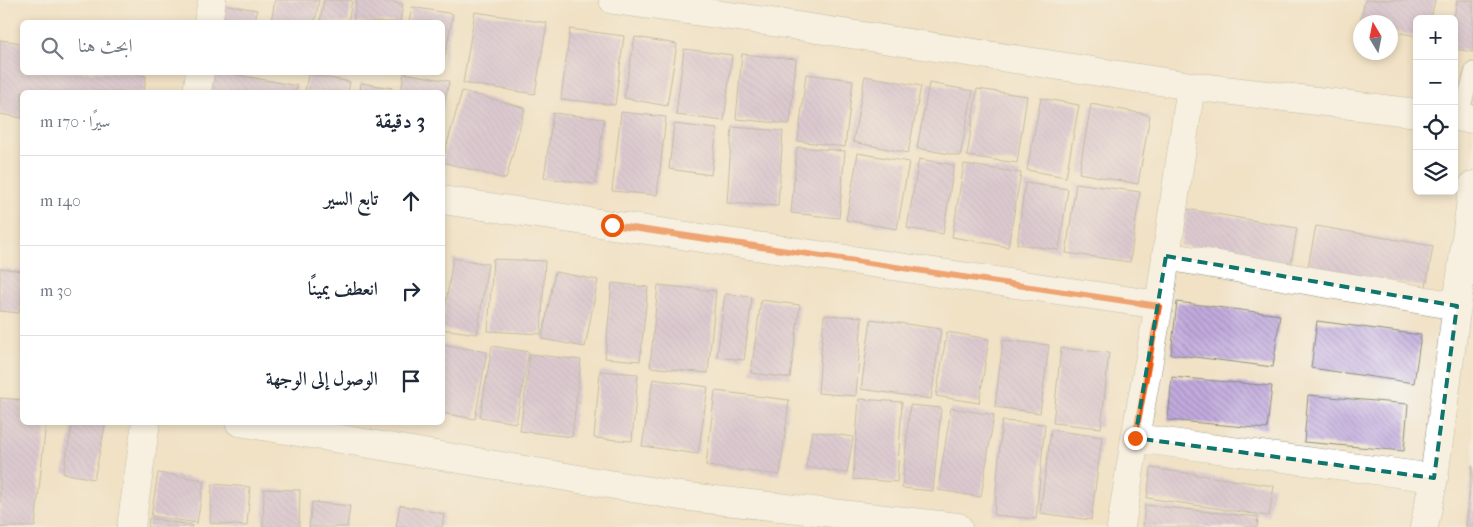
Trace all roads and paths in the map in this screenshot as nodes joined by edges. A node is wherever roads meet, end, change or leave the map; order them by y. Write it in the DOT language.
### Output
graph roads {
  1 [pos="212,0"];
  2 [pos="613,0"];
  3 [pos="746,9"];
  4 [pos="208,20"];
  5 [pos="1473,70"];
  6 [pos="200,75"];
  7 [pos="1191,86"];
  8 [pos="197,90"];
  9 [pos="1413,113"];
  10 [pos="1463,118"];
  11 [pos="1473,185"];
  12 [pos="445,200"];
  13 [pos="1166,256"];
  14 [pos="1159,306"];
  15 [pos="1457,306"];
  16 [pos="146,425"];
  17 [pos="257,425"];
  18 [pos="1135,438"];
  19 [pos="1434,478"];
  20 [pos="131,527"];
  21 [pos="958,527"];
  22 [pos="1121,527"];
  23 [pos="1424,527"];
  1 -- 4 [label="street"];
  2 -- 3 [label="street"];
  3 -- 7 [label="street"];
  5 -- 10 [label="lane"];
  6 -- 8 [label="street"];
  7 -- 9 [label="street"];
  7 -- 13 [label="street"];
  11 -- 15 [label="street"];
  12 -- 14 [label="street"];
  13 -- 14 [label="street"];
  13 -- 15 [label="street"];
  14 -- 18 [label="street"];
  15 -- 19 [label="street"];
  16 -- 20 [label="street"];
  17 -- 21 [label="street"];
  18 -- 19 [label="street"];
  18 -- 22 [label="street"];
  19 -- 23 [label="street"];
}
